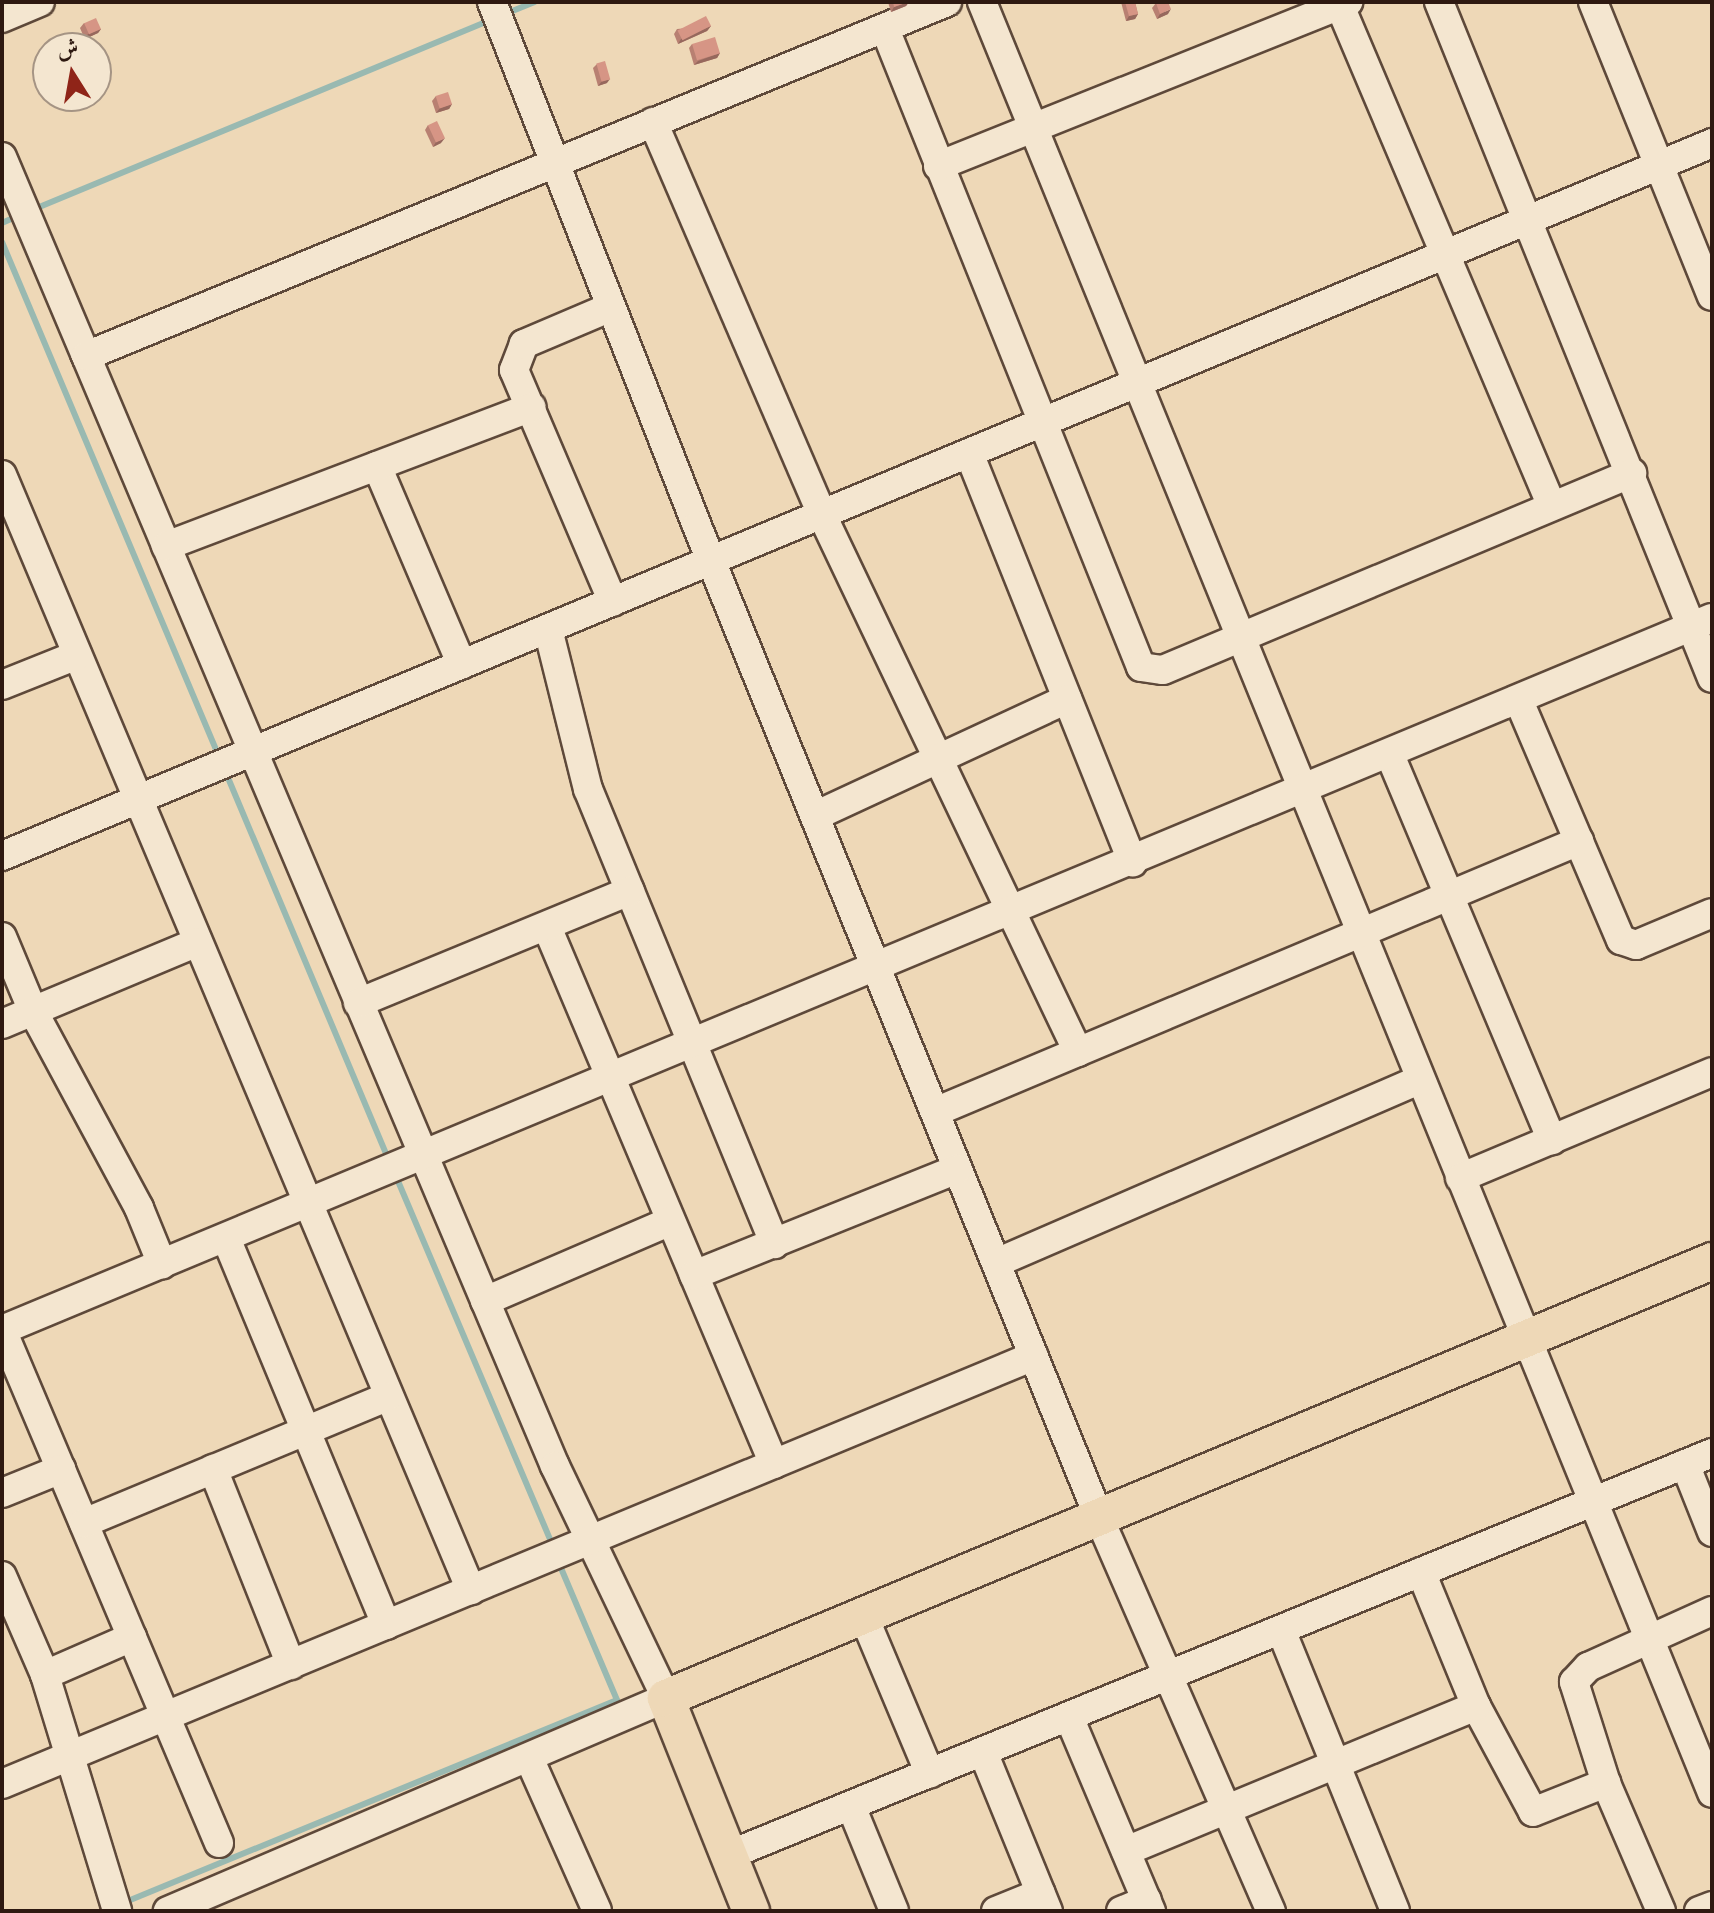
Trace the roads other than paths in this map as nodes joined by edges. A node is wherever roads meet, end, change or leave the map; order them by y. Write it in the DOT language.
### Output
graph roads {
  1 [pos="40,2"];
  2 [pos="492,2"];
  3 [pos="947,2"];
  4 [pos="982,2"];
  5 [pos="1439,2"];
  6 [pos="1593,2"];
  7 [pos="1344,4"];
  8 [pos="2,18"];
  9 [pos="885,29"];
  10 [pos="653,122"];
  11 [pos="1033,127"];
  12 [pos="1712,143"];
  13 [pos="2,157"];
  14 [pos="555,163"];
  15 [pos="1659,165"];
  16 [pos="938,166"];
  17 [pos="1527,222"];
  18 [pos="1445,254"];
  19 [pos="1712,296"];
  20 [pos="611,307"];
  21 [pos="86,356"];
  22 [pos="1137,383"];
  23 [pos="531,407"];
  24 [pos="1045,419"];
  25 [pos="969,453"];
  26 [pos="377,466"];
  27 [pos="1632,473"];
  28 [pos="2,475"];
  29 [pos="1551,504"];
  30 [pos="822,515"];
  31 [pos="166,546"];
  32 [pos="712,560"];
  33 [pos="613,602"];
  34 [pos="1701,622"];
  35 [pos="548,629"];
  36 [pos="1241,637"];
  37 [pos="77,655"];
  38 [pos="462,665"];
  39 [pos="1712,678"];
  40 [pos="2,685"];
  41 [pos="1067,699"];
  42 [pos="1519,701"];
  43 [pos="253,752"];
  44 [pos="1390,755"];
  45 [pos="935,761"];
  46 [pos="1303,791"];
  47 [pos="138,800"];
  48 [pos="815,816"];
  49 [pos="1579,841"];
  50 [pos="2,856"];
  51 [pos="1133,862"];
  52 [pos="630,891"];
  53 [pos="1450,895"];
  54 [pos="1015,912"];
  55 [pos="1712,913"];
  56 [pos="547,927"];
  57 [pos="1361,933"];
  58 [pos="2,937"];
  59 [pos="198,942"];
  60 [pos="877,969"];
  61 [pos="358,1003"];
  62 [pos="33,1011"];
  63 [pos="2,1024"];
  64 [pos="692,1046"];
  65 [pos="1078,1052"];
  66 [pos="1712,1072"];
  67 [pos="612,1079"];
  68 [pos="1419,1080"];
  69 [pos="935,1112"];
  70 [pos="1552,1140"];
  71 [pos="423,1158"];
  72 [pos="958,1169"];
  73 [pos="1460,1178"];
  74 [pos="309,1204"];
  75 [pos="671,1221"];
  76 [pos="226,1238"];
  77 [pos="775,1244"];
  78 [pos="1712,1261"];
  79 [pos="996,1263"];
  80 [pos="162,1264"];
  81 [pos="694,1275"];
  82 [pos="485,1301"];
  83 [pos="2,1330"];
  84 [pos="1526,1339"];
  85 [pos="1034,1356"];
  86 [pos="389,1396"];
  87 [pos="306,1431"];
  88 [pos="1712,1453"];
  89 [pos="774,1464"];
  90 [pos="1685,1464"];
  91 [pos="61,1469"];
  92 [pos="213,1469"];
  93 [pos="2,1493"];
  94 [pos="1595,1502"];
  95 [pos="1100,1520"];
  96 [pos="84,1523"];
  97 [pos="1712,1532"];
  98 [pos="587,1541"];
  99 [pos="1421,1572"];
  100 [pos="2,1576"];
  101 [pos="471,1590"];
  102 [pos="1712,1611"];
  103 [pos="864,1617"];
  104 [pos="386,1625"];
  105 [pos="1281,1630"];
  106 [pos="132,1637"];
  107 [pos="1648,1639"];
  108 [pos="291,1665"];
  109 [pos="45,1675"];
  110 [pos="1169,1677"];
  111 [pos="666,1698"];
  112 [pos="1476,1706"];
  113 [pos="166,1717"];
  114 [pos="1069,1717"];
  115 [pos="983,1752"];
  116 [pos="68,1756"];
  117 [pos="529,1758"];
  118 [pos="1333,1761"];
  119 [pos="930,1774"];
  120 [pos="1606,1783"];
  121 [pos="2,1784"];
  122 [pos="1712,1793"];
  123 [pos="851,1806"];
  124 [pos="1226,1809"];
  125 [pos="219,1843"];
  126 [pos="1126,1851"];
  127 [pos="729,1855"];
  128 [pos="1044,1902"];
  129 [pos="1712,1906"];
  130 [pos="1140,1907"];
  131 [pos="117,1911"];
  132 [pos="168,1911"];
  133 [pos="597,1911"];
  134 [pos="751,1911"];
  135 [pos="894,1911"];
  136 [pos="996,1911"];
  137 [pos="1271,1911"];
  138 [pos="1395,1911"];
  139 [pos="1661,1911"];
  140 [pos="1699,1911"];
  1 -- 8 [label="street"];
  2 -- 14 [label="street"];
  3 -- 9 [label="street"];
  4 -- 11 [label="street"];
  5 -- 17 [label="street"];
  6 -- 15 [label="street"];
  7 -- 11 [label="street"];
  7 -- 18 [label="street"];
  9 -- 10 [label="street"];
  9 -- 16 [label="street"];
  10 -- 14 [label="street"];
  10 -- 30 [label="street"];
  11 -- 16 [label="street"];
  11 -- 22 [label="street"];
  12 -- 15 [label="street"];
  13 -- 21 [label="street"];
  14 -- 20 [label="street"];
  14 -- 21 [label="street"];
  15 -- 17 [label="street"];
  15 -- 19 [label="street"];
  16 -- 24 [label="street"];
  17 -- 18 [label="street"];
  17 -- 27 [label="street"];
  18 -- 22 [label="street"];
  18 -- 29 [label="street"];
  20 -- 23 [label="street"];
  20 -- 32 [label="street"];
  21 -- 31 [label="street"];
  22 -- 24 [label="street"];
  22 -- 36 [label="street"];
  23 -- 26 [label="street"];
  23 -- 33 [label="street"];
  24 -- 25 [label="street"];
  24 -- 36 [label="street"];
  25 -- 30 [label="street"];
  25 -- 41 [label="street"];
  26 -- 31 [label="street"];
  26 -- 38 [label="street"];
  27 -- 29 [label="street"];
  27 -- 34 [label="street"];
  28 -- 37 [label="street"];
  29 -- 36 [label="street"];
  30 -- 32 [label="street"];
  30 -- 45 [label="street"];
  31 -- 43 [label="street"];
  32 -- 33 [label="street"];
  32 -- 48 [label="street"];
  33 -- 35 [label="street"];
  34 -- 39 [label="street"];
  34 -- 42 [label="street"];
  35 -- 38 [label="street"];
  35 -- 52 [label="street"];
  36 -- 46 [label="street"];
  37 -- 40 [label="street"];
  37 -- 47 [label="street"];
  38 -- 43 [label="street"];
  41 -- 45 [label="street"];
  41 -- 51 [label="street"];
  42 -- 44 [label="street"];
  42 -- 49 [label="street"];
  43 -- 47 [label="street"];
  43 -- 61 [label="street"];
  44 -- 46 [label="street"];
  44 -- 53 [label="street"];
  45 -- 48 [label="street"];
  45 -- 54 [label="street"];
  46 -- 51 [label="street"];
  46 -- 57 [label="street"];
  47 -- 50 [label="street"];
  47 -- 59 [label="street"];
  48 -- 60 [label="street"];
  49 -- 53 [label="street"];
  49 -- 55 [label="street"];
  51 -- 54 [label="street"];
  52 -- 56 [label="street"];
  52 -- 64 [label="street"];
  53 -- 57 [label="street"];
  53 -- 70 [label="street"];
  54 -- 60 [label="street"];
  54 -- 65 [label="street"];
  56 -- 61 [label="street"];
  56 -- 67 [label="street"];
  57 -- 65 [label="street"];
  57 -- 68 [label="street"];
  58 -- 62 [label="street"];
  59 -- 62 [label="street"];
  59 -- 74 [label="street"];
  60 -- 64 [label="street"];
  60 -- 69 [label="street"];
  61 -- 71 [label="street"];
  62 -- 63 [label="street"];
  62 -- 80 [label="street"];
  64 -- 67 [label="street"];
  64 -- 77 [label="street"];
  65 -- 69 [label="street"];
  66 -- 70 [label="street"];
  67 -- 71 [label="street"];
  67 -- 75 [label="street"];
  68 -- 73 [label="street"];
  68 -- 79 [label="street"];
  69 -- 72 [label="street"];
  70 -- 73 [label="street"];
  71 -- 74 [label="street"];
  71 -- 82 [label="street"];
  72 -- 77 [label="street"];
  72 -- 79 [label="street"];
  73 -- 84 [label="street"];
  74 -- 76 [label="street"];
  74 -- 86 [label="street"];
  75 -- 81 [label="street"];
  75 -- 82 [label="street"];
  76 -- 80 [label="street"];
  76 -- 87 [label="street"];
  77 -- 81 [label="street"];
  78 -- 84 [label="main road"];
  79 -- 85 [label="street"];
  80 -- 83 [label="street"];
  81 -- 89 [label="street"];
  82 -- 98 [label="street"];
  83 -- 91 [label="street"];
  84 -- 94 [label="street"];
  84 -- 95 [label="main road"];
  85 -- 89 [label="street"];
  85 -- 95 [label="street"];
  86 -- 87 [label="street"];
  86 -- 101 [label="street"];
  87 -- 92 [label="street"];
  87 -- 104 [label="street"];
  88 -- 90 [label="street"];
  89 -- 98 [label="street"];
  90 -- 94 [label="street"];
  90 -- 97 [label="street"];
  91 -- 93 [label="street"];
  91 -- 96 [label="street"];
  92 -- 96 [label="street"];
  92 -- 108 [label="street"];
  94 -- 99 [label="street"];
  94 -- 107 [label="street"];
  95 -- 103 [label="main road"];
  95 -- 110 [label="street"];
  96 -- 106 [label="street"];
  98 -- 101 [label="street"];
  98 -- 111 [label="street"];
  99 -- 105 [label="street"];
  99 -- 112 [label="street"];
  100 -- 109 [label="street"];
  101 -- 104 [label="street"];
  102 -- 107 [label="street"];
  103 -- 111 [label="main road"];
  103 -- 119 [label="street"];
  104 -- 108 [label="street"];
  105 -- 110 [label="street"];
  105 -- 118 [label="street"];
  106 -- 109 [label="street"];
  106 -- 113 [label="street"];
  107 -- 120 [label="street"];
  107 -- 122 [label="street"];
  108 -- 113 [label="street"];
  109 -- 116 [label="street"];
  110 -- 114 [label="street"];
  110 -- 124 [label="street"];
  111 -- 117 [label="street"];
  111 -- 127 [label="main road"];
  112 -- 118 [label="street"];
  112 -- 120 [label="street"];
  113 -- 116 [label="street"];
  113 -- 125 [label="street"];
  114 -- 115 [label="street"];
  114 -- 126 [label="street"];
  115 -- 119 [label="street"];
  115 -- 128 [label="street"];
  116 -- 121 [label="street"];
  116 -- 131 [label="street"];
  117 -- 132 [label="street"];
  117 -- 133 [label="street"];
  118 -- 124 [label="street"];
  118 -- 138 [label="street"];
  119 -- 123 [label="street"];
  120 -- 139 [label="street"];
  123 -- 127 [label="street"];
  123 -- 135 [label="street"];
  124 -- 126 [label="street"];
  124 -- 137 [label="street"];
  126 -- 130 [label="street"];
  127 -- 134 [label="main road"];
  128 -- 136 [label="street"];
  129 -- 140 [label="street"];
}
